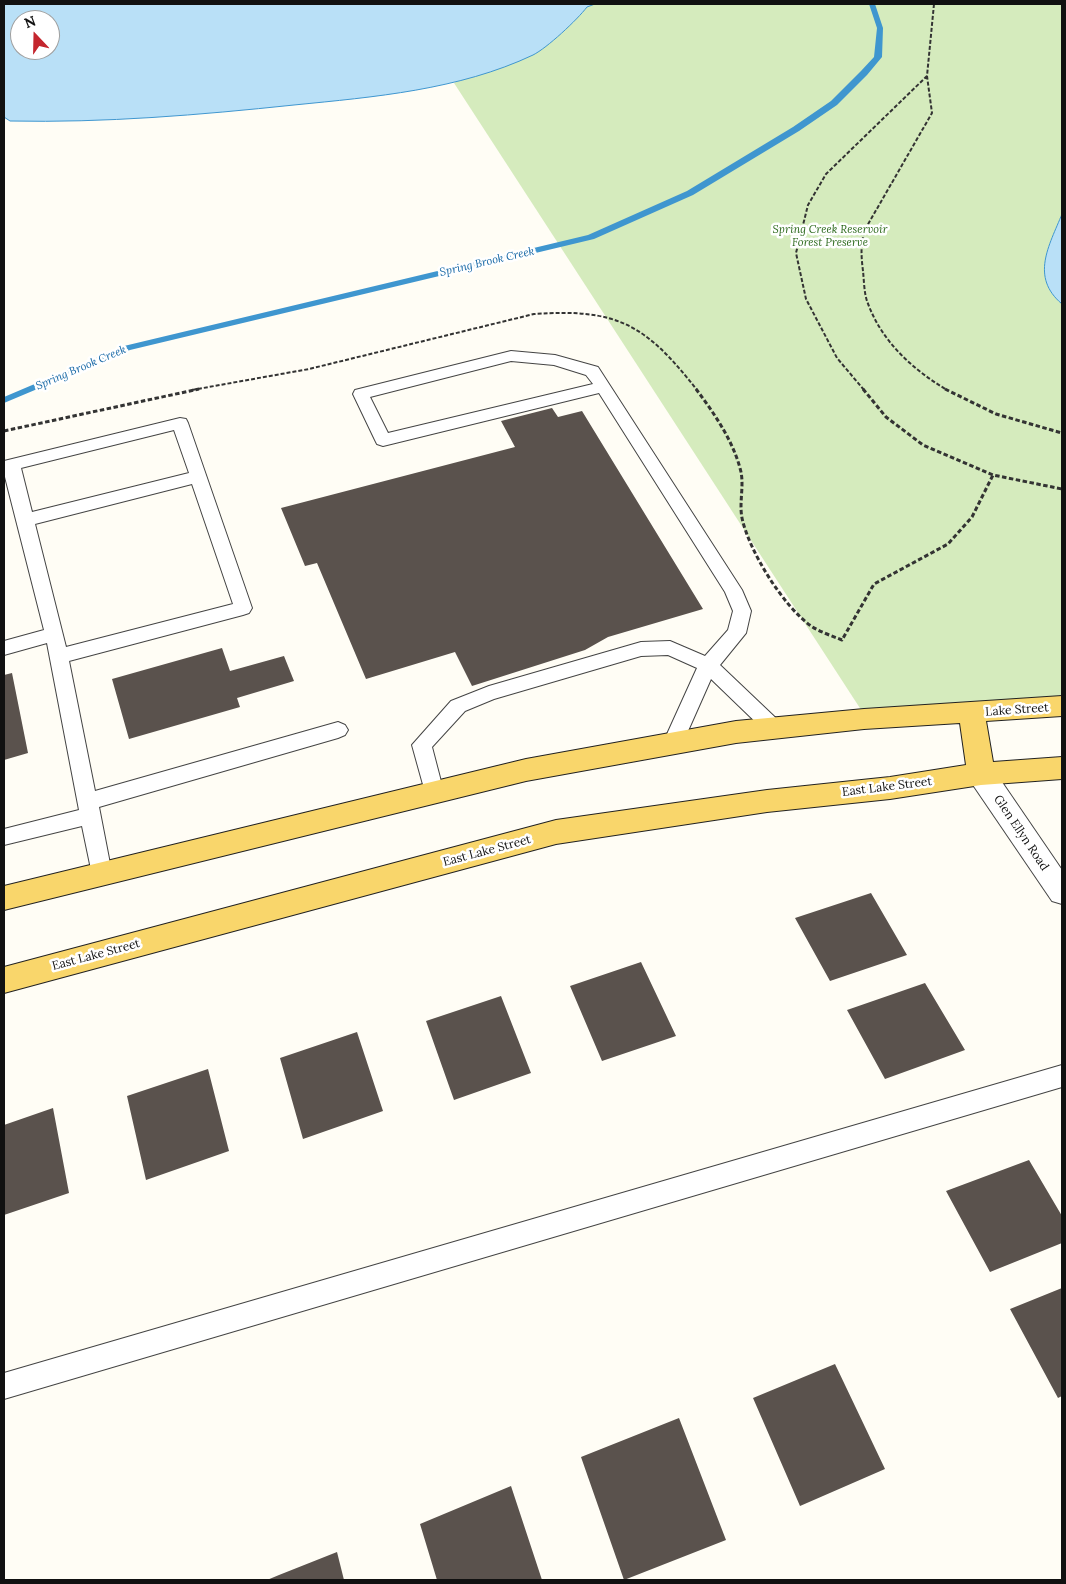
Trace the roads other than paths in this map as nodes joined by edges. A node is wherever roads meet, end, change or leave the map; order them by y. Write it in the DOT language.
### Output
graph roads {
  1 [pos="603,387"];
  2 [pos="8,466"];
  3 [pos="198,477"];
  4 [pos="26,520"];
  5 [pos="54,634"];
  6 [pos="4,648"];
  7 [pos="59,656"];
  8 [pos="708,665"];
  9 [pos="1062,706"];
  10 [pos="972,713"];
  11 [pos="774,728"];
  12 [pos="338,730"];
  13 [pos="673,743"];
  14 [pos="1062,768"];
  15 [pos="981,774"];
  16 [pos="434,793"];
  17 [pos="88,809"];
  18 [pos="4,836"];
  19 [pos="102,874"];
  20 [pos="1062,892"];
  21 [pos="4,898"];
  22 [pos="4,980"];
  23 [pos="1062,1076"];
  24 [pos="4,1386"];
  1 -- 1 [label="lane"];
  1 -- 8 [label="lane"];
  2 -- 3 [label="lane"];
  2 -- 4 [label="lane"];
  3 -- 4 [label="lane"];
  3 -- 7 [label="lane"];
  4 -- 5 [label="lane"];
  5 -- 6 [label="lane"];
  5 -- 7 [label="lane"];
  7 -- 17 [label="lane"];
  8 -- 11 [label="lane"];
  8 -- 13 [label="lane"];
  8 -- 16 [label="lane"];
  9 -- 10 [label="main road, Lake Street"];
  10 -- 11 [label="main road"];
  10 -- 15 [label="main road"];
  11 -- 13 [label="main road"];
  12 -- 17 [label="lane"];
  13 -- 16 [label="main road"];
  14 -- 15 [label="main road"];
  15 -- 20 [label="street, Glen Ellyn Road"];
  15 -- 22 [label="main road, East Lake Street"];
  16 -- 19 [label="main road"];
  17 -- 18 [label="lane"];
  17 -- 19 [label="lane"];
  19 -- 21 [label="main road"];
  23 -- 24 [label="lane"];
}
